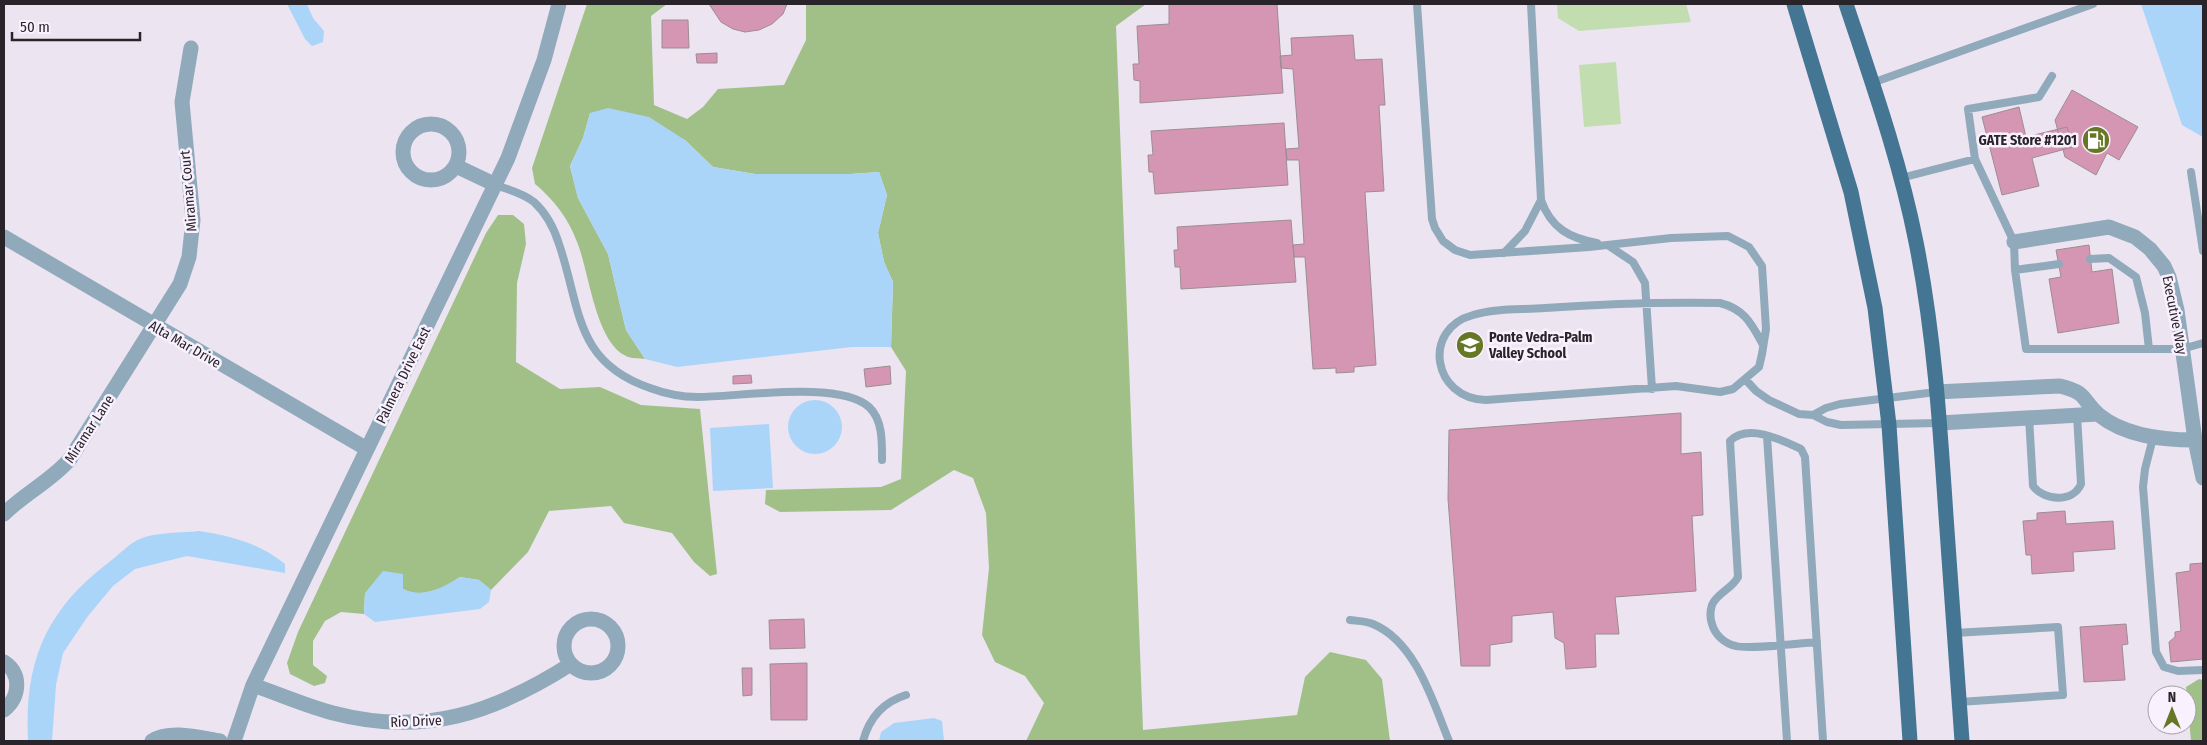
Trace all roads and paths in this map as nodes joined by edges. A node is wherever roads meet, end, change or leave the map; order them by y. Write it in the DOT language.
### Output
graph roads {
  1 [pos="559,4"];
  2 [pos="1417,4"];
  3 [pos="1531,4"];
  4 [pos="1794,4"];
  5 [pos="1846,4"];
  6 [pos="2093,4"];
  7 [pos="192,48"];
  8 [pos="2052,76"];
  9 [pos="1872,83"];
  10 [pos="1975,159"];
  11 [pos="456,166"];
  12 [pos="2191,172"];
  13 [pos="1901,178"];
  14 [pos="496,185"];
  15 [pos="1541,200"];
  16 [pos="4,238"];
  17 [pos="2014,242"];
  18 [pos="1608,245"];
  19 [pos="2203,251"];
  20 [pos="1504,253"];
  21 [pos="2090,259"];
  22 [pos="2059,264"];
  23 [pos="2015,270"];
  24 [pos="1648,302"];
  25 [pos="155,326"];
  26 [pos="1762,343"];
  27 [pos="2203,343"];
  28 [pos="2149,349"];
  29 [pos="2182,349"];
  30 [pos="1746,380"];
  31 [pos="1652,390"];
  32 [pos="1936,392"];
  33 [pos="1886,398"];
  34 [pos="2077,414"];
  35 [pos="2098,414"];
  36 [pos="1813,416"];
  37 [pos="2029,418"];
  38 [pos="1940,423"];
  39 [pos="1889,424"];
  40 [pos="1767,436"];
  41 [pos="2152,438"];
  42 [pos="2199,439"];
  43 [pos="367,449"];
  44 [pos="882,460"];
  45 [pos="2203,478"];
  46 [pos="7,506"];
  47 [pos="1350,620"];
  48 [pos="1954,632"];
  49 [pos="1817,642"];
  50 [pos="1782,644"];
  51 [pos="4,662"];
  52 [pos="571,664"];
  53 [pos="2203,670"];
  54 [pos="253,685"];
  55 [pos="906,695"];
  56 [pos="1959,702"];
  57 [pos="4,710"];
  58 [pos="152,741"];
  59 [pos="220,741"];
  60 [pos="234,741"];
  61 [pos="863,741"];
  62 [pos="1449,741"];
  63 [pos="1787,741"];
  64 [pos="1823,741"];
  65 [pos="1910,741"];
  66 [pos="1962,741"];
  1 -- 14 [label="street, Palmera Drive East"];
  2 -- 20 [label="lane"];
  3 -- 15 [label="lane"];
  4 -- 33 [label="main road"];
  5 -- 9 [label="main road"];
  6 -- 9 [label="lane"];
  7 -- 25 [label="street, Miramar Court"];
  8 -- 10 [label="lane"];
  9 -- 13 [label="main road"];
  10 -- 13 [label="lane"];
  10 -- 17 [label="lane"];
  11 -- 14 [label="street"];
  12 -- 19 [label="lane"];
  13 -- 32 [label="main road"];
  14 -- 43 [label="street, Palmera Drive East"];
  14 -- 44 [label="lane"];
  15 -- 18 [label="lane"];
  15 -- 20 [label="lane"];
  16 -- 25 [label="street, Alta Mar Drive"];
  17 -- 23 [label="lane"];
  17 -- 29 [label="street, Executive Way"];
  18 -- 20 [label="lane"];
  18 -- 24 [label="lane"];
  18 -- 26 [label="lane"];
  21 -- 28 [label="lane"];
  22 -- 23 [label="lane"];
  23 -- 28 [label="lane"];
  24 -- 26 [label="lane"];
  24 -- 31 [label="lane"];
  24 -- 31 [label="lane"];
  25 -- 43 [label="street, Alta Mar Drive"];
  25 -- 46 [label="street, Miramar Lane"];
  26 -- 30 [label="lane"];
  27 -- 29 [label="lane"];
  28 -- 29 [label="lane"];
  29 -- 42 [label="street, Executive Way"];
  30 -- 31 [label="lane"];
  30 -- 36 [label="lane"];
  32 -- 33 [label="lane"];
  32 -- 35 [label="street"];
  32 -- 38 [label="main road"];
  33 -- 36 [label="lane"];
  33 -- 39 [label="main road"];
  34 -- 35 [label="street"];
  34 -- 37 [label="street"];
  34 -- 37 [label="lane"];
  35 -- 41 [label="street"];
  36 -- 39 [label="lane"];
  37 -- 38 [label="street"];
  38 -- 39 [label="lane"];
  38 -- 48 [label="main road"];
  39 -- 65 [label="main road"];
  40 -- 49 [label="lane"];
  40 -- 50 [label="lane"];
  40 -- 50 [label="lane"];
  41 -- 42 [label="street"];
  41 -- 53 [label="lane"];
  42 -- 45 [label="street, Executive Way"];
  43 -- 54 [label="street, Palmera Drive East"];
  47 -- 62 [label="lane"];
  48 -- 56 [label="main road"];
  48 -- 56 [label="lane"];
  49 -- 50 [label="lane"];
  49 -- 64 [label="lane"];
  50 -- 63 [label="lane"];
  51 -- 57 [label="street"];
  52 -- 54 [label="street, Rio Drive"];
  54 -- 60 [label="street, Palmera Drive East"];
  55 -- 61 [label="lane"];
  56 -- 66 [label="main road"];
  58 -- 59 [label="street"];
}
